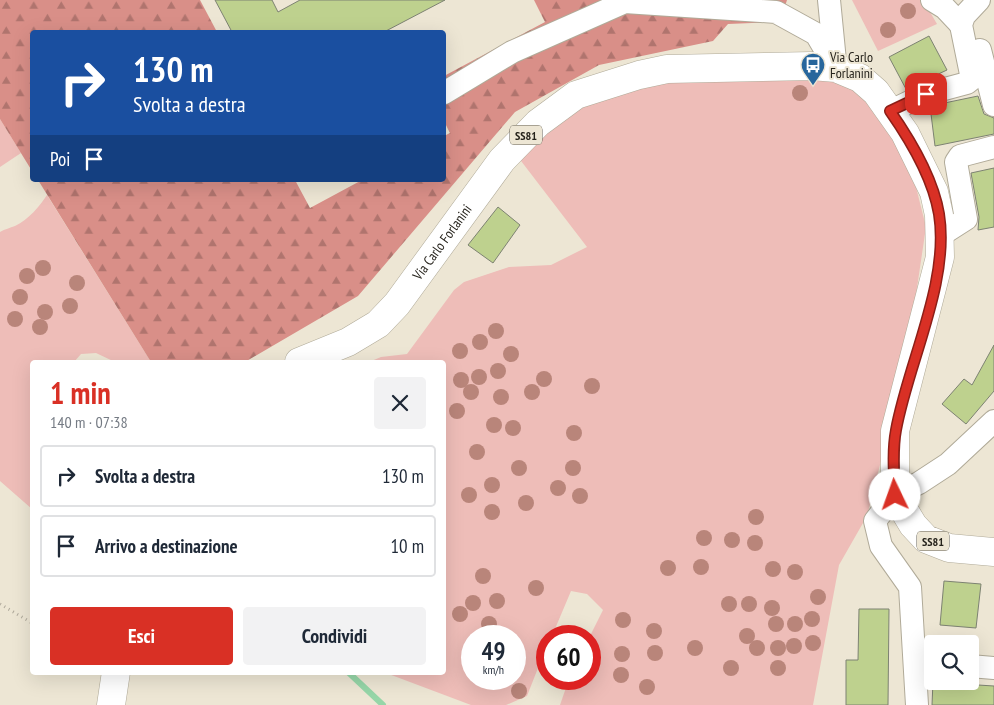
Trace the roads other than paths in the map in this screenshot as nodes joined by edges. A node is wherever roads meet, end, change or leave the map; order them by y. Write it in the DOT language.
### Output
graph roads {
  1 [pos="704,0"];
  2 [pos="830,0"];
  3 [pos="932,0"];
  4 [pos="979,0"];
  5 [pos="776,12"];
  6 [pos="961,25"];
  7 [pos="980,49"];
  8 [pos="836,68"];
  9 [pos="446,92"];
  10 [pos="994,105"];
  11 [pos="890,111"];
  12 [pos="994,147"];
  13 [pos="941,235"];
  14 [pos="304,360"];
  15 [pos="994,421"];
  16 [pos="895,495"];
  17 [pos="994,552"];
  18 [pos="923,659"];
  19 [pos="979,667"];
  20 [pos="994,668"];
  21 [pos="116,675"];
  22 [pos="112,705"];
  23 [pos="916,705"];
  1 -- 5 [label="street"];
  2 -- 8 [label="street"];
  3 -- 6 [label="street"];
  4 -- 6 [label="street"];
  5 -- 8 [label="street"];
  5 -- 9 [label="street"];
  6 -- 11 [label="street"];
  7 -- 10 [label="street"];
  8 -- 11 [label="main road, Via Carlo Forlanini / SS81"];
  8 -- 14 [label="main road, Via Carlo Forlanini / SS81"];
  11 -- 13 [label="main road, Via Carlo Forlanini / SS81"];
  12 -- 13 [label="street"];
  13 -- 16 [label="main road, Via Carlo Forlanini / SS81"];
  15 -- 16 [label="street"];
  16 -- 17 [label="main road, SS81"];
  16 -- 18 [label="street"];
  18 -- 23 [label="street"];
  19 -- 20 [label="street"];
  21 -- 22 [label="main road"];
}
